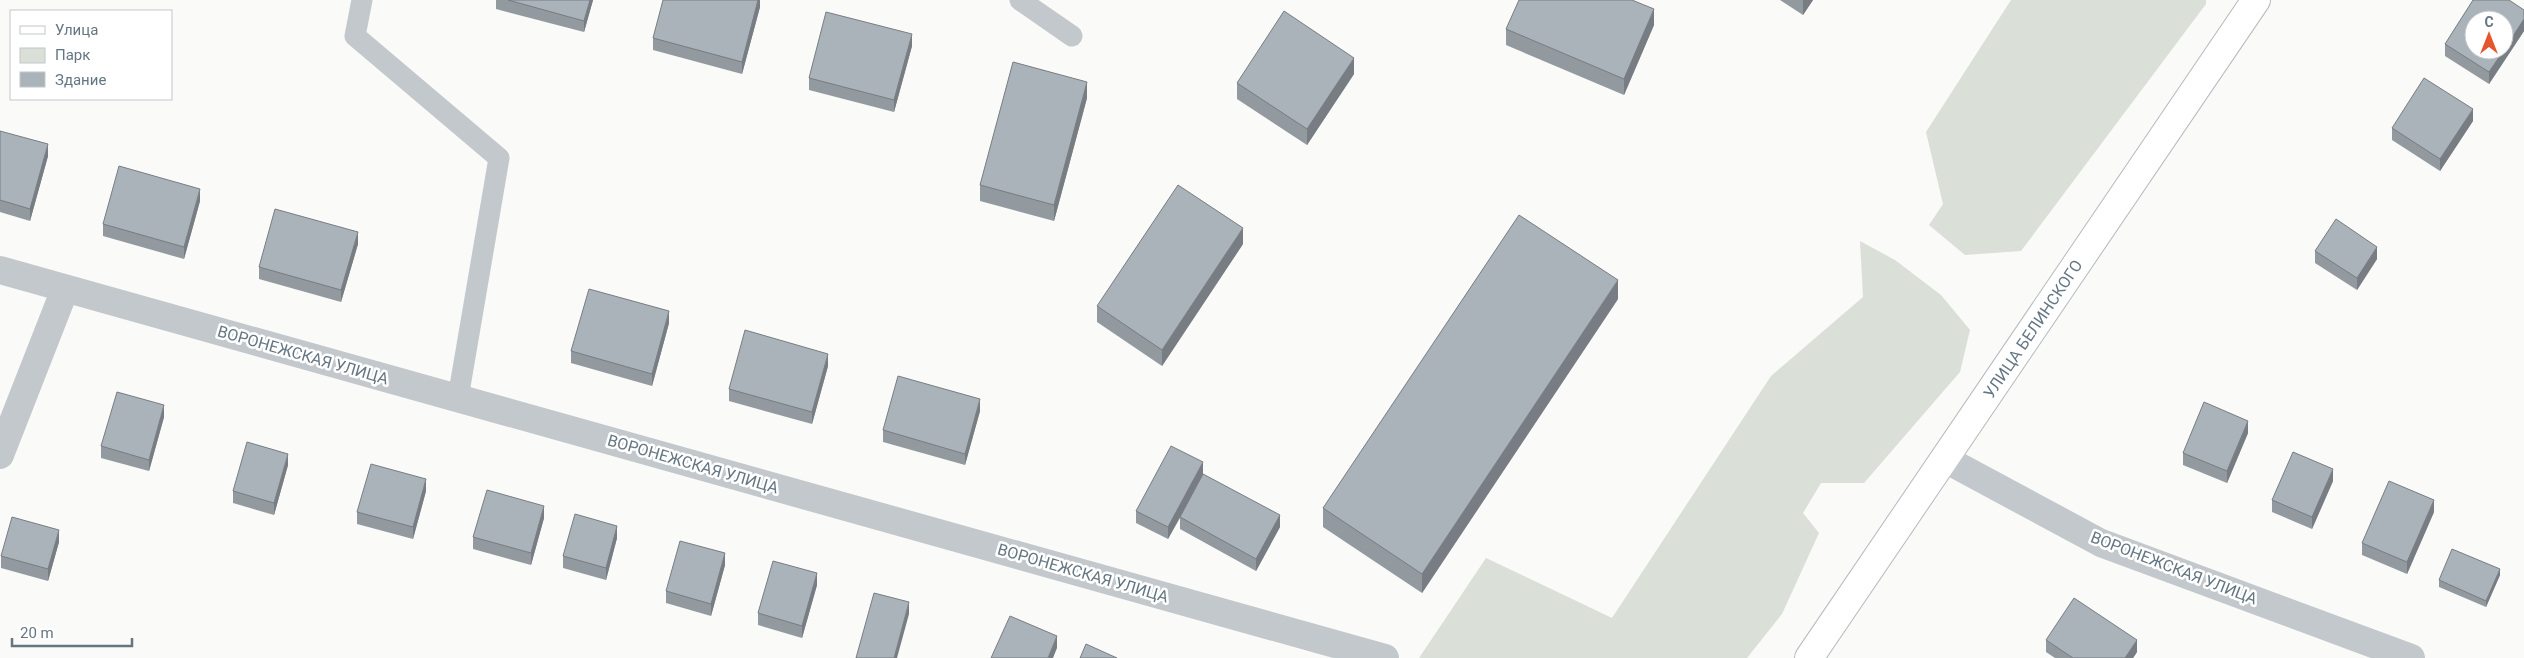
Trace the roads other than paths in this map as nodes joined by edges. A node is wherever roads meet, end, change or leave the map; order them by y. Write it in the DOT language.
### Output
graph roads {
  1 [pos="362,0"];
  2 [pos="1020,0"];
  3 [pos="2256,0"];
  4 [pos="1072,36"];
  5 [pos="0,270"];
  6 [pos="65,288"];
  7 [pos="458,398"];
  8 [pos="0,455"];
  9 [pos="1945,459"];
  10 [pos="1386,658"];
  11 [pos="1809,658"];
  12 [pos="2411,658"];
  1 -- 7 [label="lane"];
  2 -- 4 [label="lane"];
  3 -- 9 [label="main road, УЛИЦА БЕЛИНСКОГО"];
  5 -- 6 [label="street, ВОРОНЕЖСКАЯ УЛИЦА"];
  6 -- 7 [label="street, ВОРОНЕЖСКАЯ УЛИЦА"];
  6 -- 8 [label="street"];
  7 -- 10 [label="street, ВОРОНЕЖСКАЯ УЛИЦА"];
  9 -- 11 [label="main road, УЛИЦА БЕЛИНСКОГО"];
  9 -- 12 [label="street, ВОРОНЕЖСКАЯ УЛИЦА"];
}
